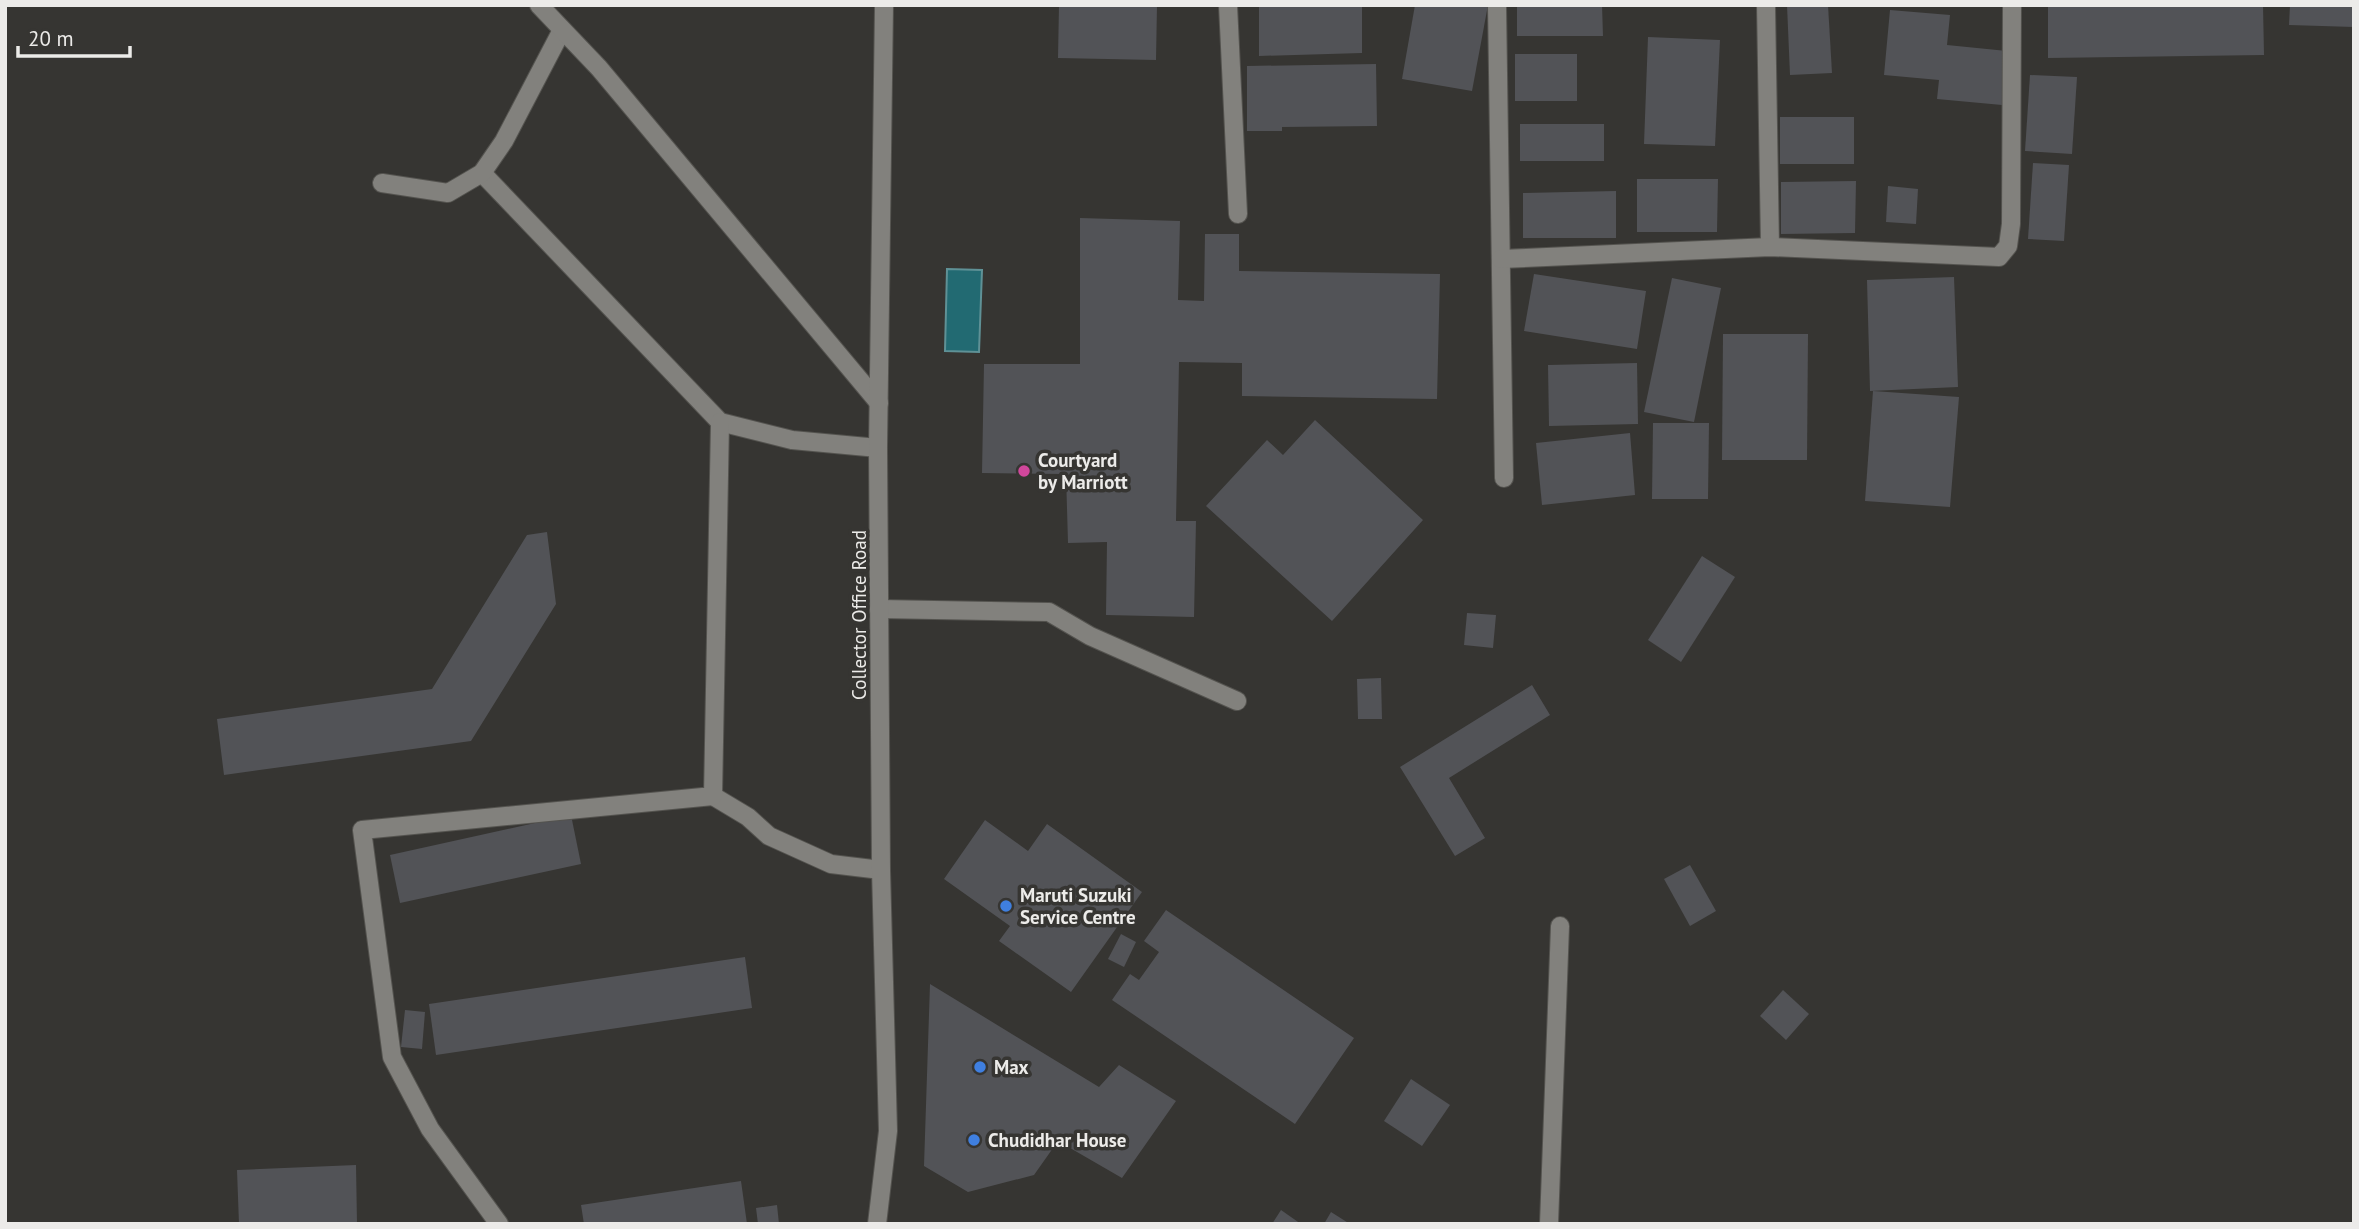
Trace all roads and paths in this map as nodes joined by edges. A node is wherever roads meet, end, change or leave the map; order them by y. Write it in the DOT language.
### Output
graph roads {
  1 [pos="538,5"];
  2 [pos="884,5"];
  3 [pos="1228,5"];
  4 [pos="1497,5"];
  5 [pos="1766,5"];
  6 [pos="2012,5"];
  7 [pos="562,30"];
  8 [pos="482,173"];
  9 [pos="382,183"];
  10 [pos="1238,214"];
  11 [pos="1770,247"];
  12 [pos="1501,258"];
  13 [pos="879,404"];
  14 [pos="720,422"];
  15 [pos="878,448"];
  16 [pos="1504,478"];
  17 [pos="879,609"];
  18 [pos="1237,701"];
  19 [pos="713,796"];
  20 [pos="881,870"];
  21 [pos="1560,926"];
  22 [pos="499,1224"];
  23 [pos="877,1224"];
  24 [pos="1549,1224"];
  1 -- 7 [label="street"];
  2 -- 13 [label="street, Collector Office Road"];
  3 -- 10 [label="street"];
  4 -- 12 [label="street"];
  5 -- 11 [label="street"];
  6 -- 11 [label="street"];
  7 -- 8 [label="street"];
  7 -- 13 [label="street"];
  8 -- 9 [label="street"];
  8 -- 14 [label="street"];
  11 -- 12 [label="street"];
  12 -- 16 [label="street"];
  13 -- 15 [label="street, Collector Office Road"];
  14 -- 15 [label="street"];
  14 -- 19 [label="street"];
  15 -- 17 [label="street, Collector Office Road"];
  17 -- 18 [label="street"];
  17 -- 20 [label="street, Collector Office Road"];
  19 -- 20 [label="street"];
  19 -- 22 [label="street"];
  20 -- 23 [label="street, Collector Office Road"];
  21 -- 24 [label="street"];
}
